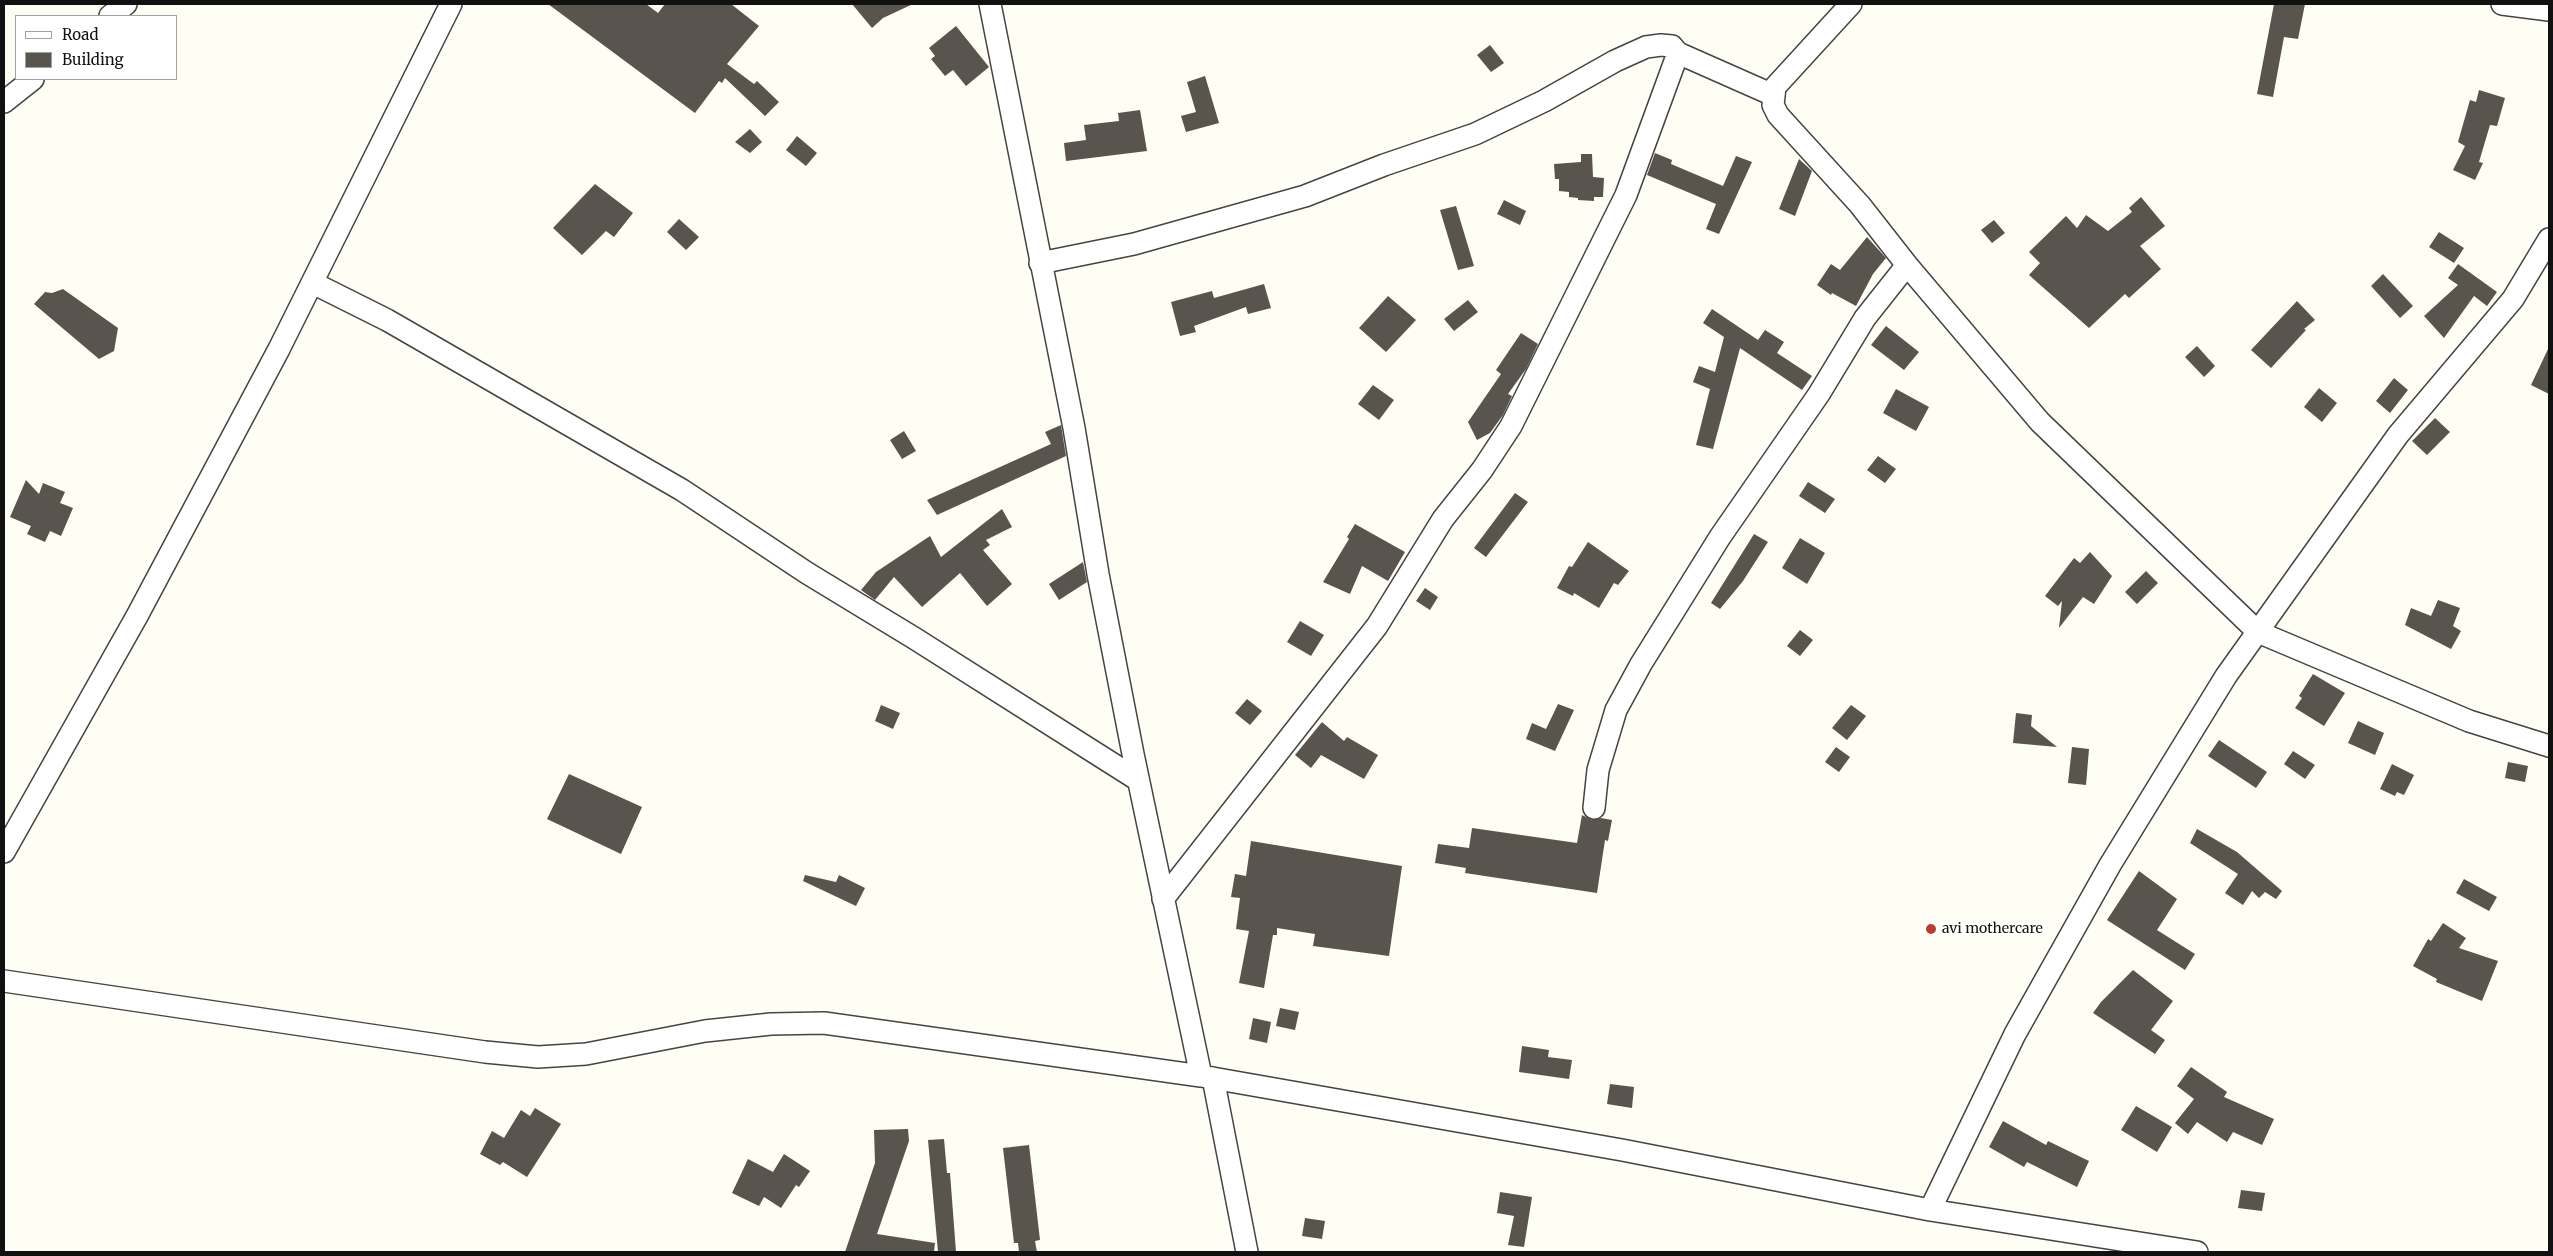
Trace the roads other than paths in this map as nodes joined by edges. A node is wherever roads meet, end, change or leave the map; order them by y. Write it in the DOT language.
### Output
graph roads {
  1 [pos="126,4"];
  2 [pos="451,4"];
  3 [pos="990,4"];
  4 [pos="1851,4"];
  5 [pos="2515,5"];
  6 [pos="2549,10"];
  7 [pos="111,15"];
  8 [pos="1678,53"];
  9 [pos="32,80"];
  10 [pos="1773,95"];
  11 [pos="4,102"];
  12 [pos="2549,239"];
  13 [pos="1040,263"];
  14 [pos="1907,265"];
  15 [pos="313,282"];
  16 [pos="2258,632"];
  17 [pos="2549,746"];
  18 [pos="1138,780"];
  19 [pos="1594,808"];
  20 [pos="4,852"];
  21 [pos="1163,899"];
  22 [pos="4,981"];
  23 [pos="1207,1077"];
  24 [pos="1930,1210"];
  25 [pos="1247,1252"];
  26 [pos="2197,1252"];
  1 -- 7 [label="street"];
  2 -- 15 [label="street"];
  3 -- 13 [label="street"];
  4 -- 10 [label="street"];
  5 -- 6 [label="street"];
  8 -- 10 [label="street"];
  8 -- 13 [label="street"];
  8 -- 21 [label="street"];
  9 -- 11 [label="street"];
  10 -- 14 [label="street"];
  12 -- 16 [label="street"];
  13 -- 18 [label="street"];
  14 -- 16 [label="street"];
  14 -- 19 [label="street"];
  15 -- 18 [label="street"];
  15 -- 20 [label="street"];
  16 -- 17 [label="street"];
  16 -- 24 [label="street"];
  18 -- 21 [label="street"];
  21 -- 23 [label="street"];
  22 -- 23 [label="street"];
  23 -- 24 [label="street"];
  23 -- 25 [label="street"];
  24 -- 26 [label="street"];
}
